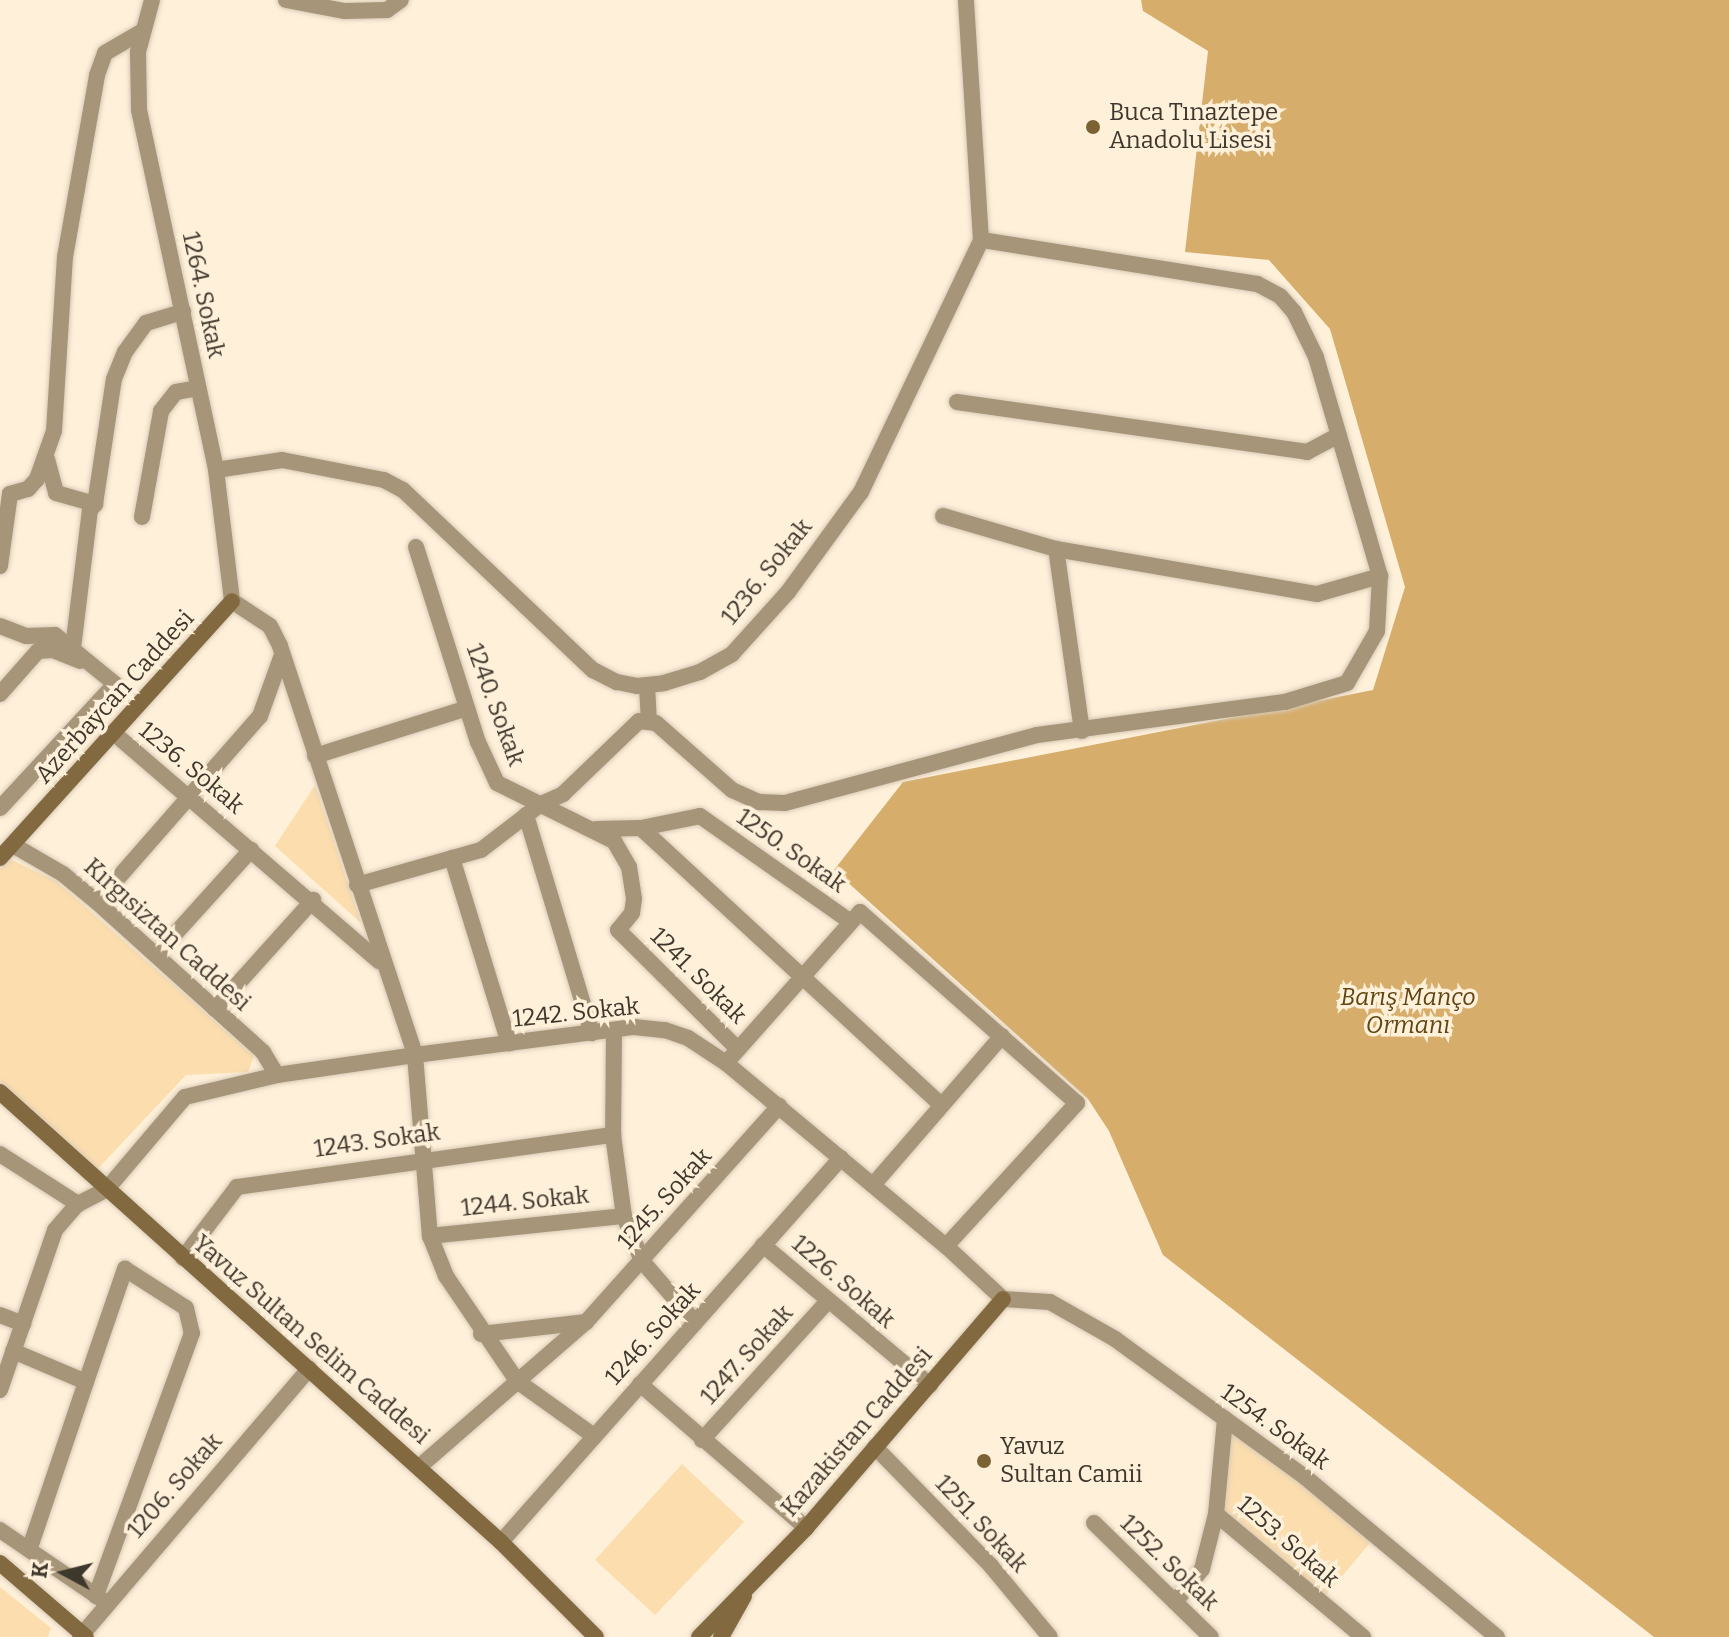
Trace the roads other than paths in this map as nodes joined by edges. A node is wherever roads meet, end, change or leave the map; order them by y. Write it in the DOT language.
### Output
graph roads {
  1 [pos="152,0"];
  2 [pos="286,0"];
  3 [pos="401,0"];
  4 [pos="966,0"];
  5 [pos="141,32"];
  6 [pos="981,240"];
  7 [pos="183,312"];
  8 [pos="198,388"];
  9 [pos="957,402"];
  10 [pos="1339,435"];
  11 [pos="47,457"];
  12 [pos="216,470"];
  13 [pos="92,507"];
  14 [pos="943,516"];
  15 [pos="142,517"];
  16 [pos="416,547"];
  17 [pos="1056,549"];
  18 [pos="0,566"];
  19 [pos="1380,576"];
  20 [pos="232,601"];
  21 [pos="0,626"];
  22 [pos="73,648"];
  23 [pos="282,655"];
  24 [pos="100,671"];
  25 [pos="647,685"];
  26 [pos="0,694"];
  27 [pos="467,708"];
  28 [pos="649,719"];
  29 [pos="1082,731"];
  30 [pos="116,735"];
  31 [pos="315,756"];
  32 [pos="189,799"];
  33 [pos="541,804"];
  34 [pos="0,808"];
  35 [pos="526,815"];
  36 [pos="641,828"];
  37 [pos="596,829"];
  38 [pos="6,842"];
  39 [pos="251,850"];
  40 [pos="0,858"];
  41 [pos="452,858"];
  42 [pos="357,885"];
  43 [pos="313,900"];
  44 [pos="97,902"];
  45 [pos="851,922"];
  46 [pos="156,955"];
  47 [pos="380,962"];
  48 [pos="802,978"];
  49 [pos="215,1009"];
  50 [pos="614,1030"];
  51 [pos="592,1033"];
  52 [pos="1002,1036"];
  53 [pos="509,1043"];
  54 [pos="738,1049"];
  55 [pos="415,1055"];
  56 [pos="726,1063"];
  57 [pos="277,1075"];
  58 [pos="0,1092"];
  59 [pos="941,1105"];
  60 [pos="779,1106"];
  61 [pos="613,1135"];
  62 [pos="0,1154"];
  63 [pos="423,1158"];
  64 [pos="841,1158"];
  65 [pos="873,1185"];
  66 [pos="106,1190"];
  67 [pos="78,1204"];
  68 [pos="624,1216"];
  69 [pos="430,1236"];
  70 [pos="763,1245"];
  71 [pos="946,1246"];
  72 [pos="183,1258"];
  73 [pos="642,1261"];
  74 [pos="1003,1299"];
  75 [pos="827,1302"];
  76 [pos="0,1315"];
  77 [pos="586,1322"];
  78 [pos="695,1322"];
  79 [pos="23,1324"];
  80 [pos="481,1334"];
  81 [pos="13,1351"];
  82 [pos="309,1369"];
  83 [pos="517,1381"];
  84 [pos="86,1382"];
  85 [pos="640,1384"];
  86 [pos="930,1385"];
  87 [pos="0,1390"];
  88 [pos="1225,1419"];
  89 [pos="594,1436"];
  90 [pos="702,1440"];
  91 [pos="875,1447"];
  92 [pos="419,1467"];
  93 [pos="1216,1514"];
  94 [pos="1094,1523"];
  95 [pos="806,1528"];
  96 [pos="0,1530"];
  97 [pos="501,1542"];
  98 [pos="29,1550"];
  99 [pos="0,1563"];
  100 [pos="744,1594"];
  101 [pos="100,1599"];
  102 [pos="1175,1602"];
  103 [pos="734,1619"];
  104 [pos="592,1632"];
  105 [pos="83,1636"];
  106 [pos="603,1637"];
  107 [pos="699,1637"];
  108 [pos="721,1637"];
  109 [pos="729,1637"];
  110 [pos="1050,1637"];
  111 [pos="1211,1637"];
  112 [pos="1363,1637"];
  113 [pos="1497,1637"];
  1 -- 5 [label="street, 1264. Sokak"];
  2 -- 3 [label="street"];
  4 -- 6 [label="street, 1236. Sokak"];
  5 -- 7 [label="street, 1264. Sokak"];
  5 -- 11 [label="street"];
  6 -- 10 [label="street"];
  6 -- 25 [label="street, 1236. Sokak"];
  7 -- 8 [label="street, 1264. Sokak"];
  7 -- 13 [label="street"];
  8 -- 12 [label="street, 1264. Sokak"];
  8 -- 15 [label="street"];
  9 -- 10 [label="street"];
  10 -- 19 [label="street"];
  11 -- 13 [label="street"];
  11 -- 18 [label="street"];
  12 -- 20 [label="street, 1264. Sokak"];
  12 -- 25 [label="street, 1236. Sokak"];
  13 -- 22 [label="street"];
  14 -- 17 [label="street"];
  16 -- 27 [label="street, 1240. Sokak"];
  17 -- 19 [label="street"];
  17 -- 29 [label="street"];
  19 -- 29 [label="street"];
  20 -- 23 [label="street, 1236. Sokak"];
  20 -- 30 [label="main road, Azerbaycan Caddesi"];
  21 -- 22 [label="street"];
  22 -- 24 [label="street"];
  23 -- 31 [label="street, 1236. Sokak"];
  23 -- 32 [label="street"];
  24 -- 26 [label="street"];
  24 -- 34 [label="street"];
  25 -- 28 [label="street"];
  27 -- 31 [label="street"];
  27 -- 33 [label="street, 1240. Sokak"];
  28 -- 29 [label="street"];
  28 -- 33 [label="street"];
  30 -- 32 [label="street, 1236. Sokak"];
  30 -- 38 [label="main road, Azerbaycan Caddesi"];
  31 -- 42 [label="street, 1236. Sokak"];
  32 -- 39 [label="street, 1236. Sokak"];
  32 -- 44 [label="street"];
  33 -- 35 [label="street"];
  33 -- 37 [label="street, 1241. Sokak"];
  35 -- 41 [label="street"];
  35 -- 51 [label="street"];
  36 -- 37 [label="street, 1250. Sokak"];
  36 -- 45 [label="street, 1250. Sokak"];
  36 -- 48 [label="street"];
  37 -- 54 [label="street, 1241. Sokak"];
  38 -- 40 [label="main road, Azerbaycan Caddesi"];
  38 -- 44 [label="street, Kırgısiztan Caddesi"];
  39 -- 43 [label="street, 1236. Sokak"];
  39 -- 46 [label="street"];
  41 -- 42 [label="street"];
  41 -- 53 [label="street"];
  42 -- 47 [label="street, 1236. Sokak"];
  43 -- 47 [label="street, 1236. Sokak"];
  43 -- 49 [label="street"];
  44 -- 46 [label="street, Kırgısiztan Caddesi"];
  45 -- 48 [label="street"];
  45 -- 52 [label="street, 1250. Sokak"];
  46 -- 49 [label="street, Kırgısiztan Caddesi"];
  47 -- 55 [label="street, 1236. Sokak"];
  48 -- 54 [label="street"];
  48 -- 59 [label="street"];
  49 -- 57 [label="street, Kırgısiztan Caddesi"];
  50 -- 51 [label="street, 1242. Sokak"];
  50 -- 56 [label="street, 1242. Sokak"];
  50 -- 61 [label="street"];
  51 -- 53 [label="street, 1242. Sokak"];
  52 -- 59 [label="street"];
  52 -- 71 [label="street, 1250. Sokak"];
  53 -- 55 [label="street, 1242. Sokak"];
  54 -- 56 [label="street"];
  55 -- 57 [label="street, 1242. Sokak"];
  55 -- 63 [label="street, 1236. Sokak"];
  56 -- 60 [label="street, 1242. Sokak"];
  57 -- 66 [label="street, 1242. Sokak"];
  58 -- 66 [label="main road, Yavuz Sultan Selim Caddesi"];
  59 -- 65 [label="street"];
  60 -- 64 [label="street, 1242. Sokak"];
  60 -- 73 [label="street, 1245. Sokak"];
  61 -- 63 [label="street, 1243. Sokak"];
  61 -- 68 [label="street"];
  62 -- 67 [label="street"];
  63 -- 69 [label="street, 1236. Sokak"];
  63 -- 72 [label="street, 1243. Sokak"];
  64 -- 65 [label="street, 1242. Sokak"];
  64 -- 70 [label="street, 1246. Sokak"];
  65 -- 71 [label="street, 1242. Sokak"];
  66 -- 67 [label="street"];
  66 -- 72 [label="main road, Yavuz Sultan Selim Caddesi"];
  67 -- 79 [label="street"];
  68 -- 69 [label="street, 1244. Sokak"];
  68 -- 73 [label="street"];
  69 -- 80 [label="street, 1236. Sokak"];
  70 -- 75 [label="street, 1226. Sokak"];
  70 -- 78 [label="street, 1246. Sokak"];
  71 -- 74 [label="street, 1242. Sokak"];
  72 -- 82 [label="main road, Yavuz Sultan Selim Caddesi"];
  73 -- 77 [label="street, 1245. Sokak"];
  73 -- 78 [label="street"];
  74 -- 86 [label="main road, Kazakistan Caddesi"];
  74 -- 88 [label="street, 1254. Sokak"];
  75 -- 86 [label="street, 1226. Sokak"];
  75 -- 90 [label="street, 1247. Sokak"];
  76 -- 79 [label="street"];
  77 -- 80 [label="street"];
  77 -- 83 [label="street, 1245. Sokak"];
  78 -- 85 [label="street, 1246. Sokak"];
  79 -- 81 [label="street"];
  80 -- 83 [label="street, 1236. Sokak"];
  81 -- 84 [label="street"];
  81 -- 87 [label="street"];
  82 -- 92 [label="main road, Yavuz Sultan Selim Caddesi"];
  82 -- 101 [label="street, 1206. Sokak"];
  83 -- 89 [label="street, 1236. Sokak"];
  83 -- 92 [label="street, 1245. Sokak"];
  84 -- 98 [label="street"];
  84 -- 101 [label="street"];
  85 -- 89 [label="street, 1246. Sokak"];
  85 -- 90 [label="street"];
  86 -- 91 [label="main road, Kazakistan Caddesi"];
  88 -- 93 [label="street, 1253. Sokak"];
  88 -- 113 [label="street, 1254. Sokak"];
  89 -- 97 [label="street, 1246. Sokak"];
  90 -- 95 [label="street"];
  91 -- 95 [label="main road, Kazakistan Caddesi"];
  91 -- 110 [label="street, 1251. Sokak"];
  92 -- 97 [label="main road, Yavuz Sultan Selim Caddesi"];
  93 -- 102 [label="street"];
  93 -- 112 [label="street, 1253. Sokak"];
  94 -- 102 [label="street, 1252. Sokak"];
  95 -- 100 [label="main road, Kazakistan Caddesi"];
  96 -- 98 [label="street"];
  97 -- 104 [label="main road, Yavuz Sultan Selim Caddesi"];
  98 -- 101 [label="street"];
  99 -- 105 [label="main road"];
  100 -- 103 [label="main road, Kazakistan Caddesi"];
  100 -- 107 [label="main road, Kazakistan Caddesi"];
  101 -- 105 [label="street, 1206. Sokak"];
  102 -- 111 [label="street, 1252. Sokak"];
  103 -- 108 [label="main road, Kazakistan Caddesi"];
  103 -- 109 [label="main road"];
  104 -- 106 [label="main road, Yavuz Sultan Selim Caddesi"];
}
